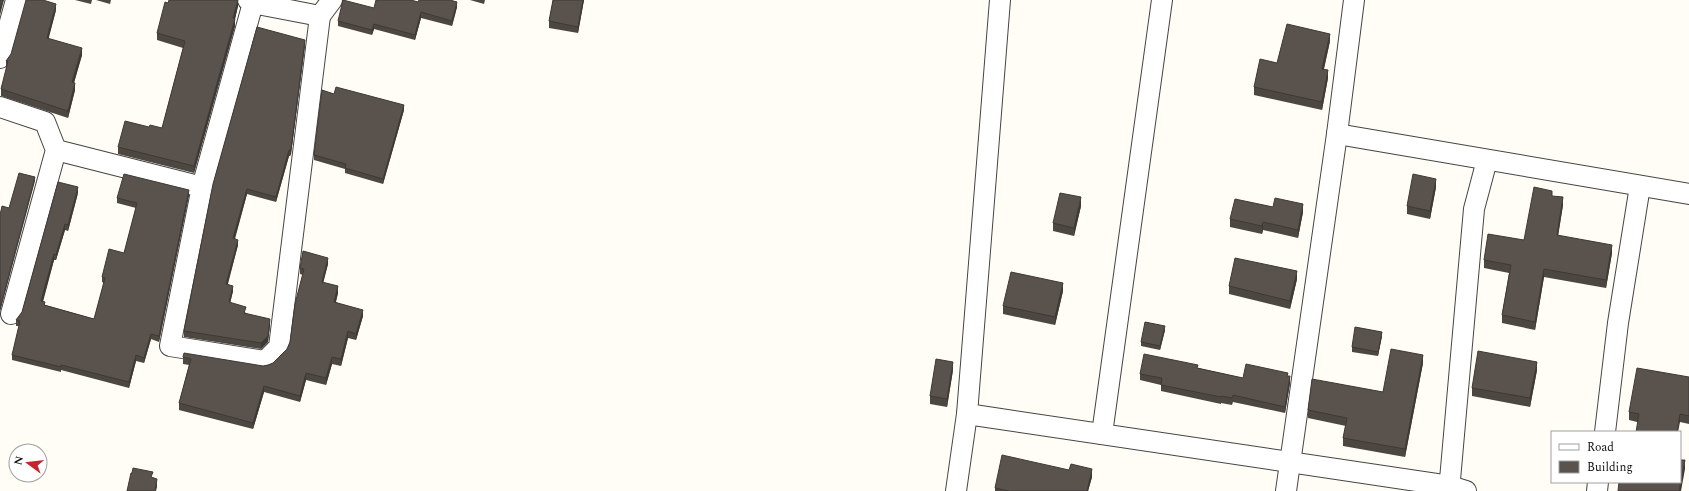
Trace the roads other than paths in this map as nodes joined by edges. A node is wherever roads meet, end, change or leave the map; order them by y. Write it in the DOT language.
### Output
graph roads {
  1 [pos="16,0"];
  2 [pos="332,0"];
  3 [pos="1000,0"];
  4 [pos="1162,0"];
  5 [pos="1354,0"];
  6 [pos="251,2"];
  7 [pos="320,16"];
  8 [pos="0,58"];
  9 [pos="0,107"];
  10 [pos="1338,134"];
  11 [pos="56,150"];
  12 [pos="1487,160"];
  13 [pos="1640,186"];
  14 [pos="202,187"];
  15 [pos="1689,194"];
  16 [pos="10,314"];
  17 [pos="967,414"];
  18 [pos="1605,431"];
  19 [pos="1102,434"];
  20 [pos="1290,462"];
  21 [pos="1455,489"];
  22 [pos="956,491"];
  23 [pos="1286,491"];
  1 -- 8 [label="street"];
  2 -- 7 [label="street"];
  3 -- 17 [label="street"];
  4 -- 19 [label="street"];
  5 -- 10 [label="street"];
  6 -- 7 [label="street"];
  6 -- 14 [label="street"];
  7 -- 14 [label="street"];
  9 -- 11 [label="street"];
  10 -- 12 [label="street"];
  10 -- 20 [label="street"];
  11 -- 14 [label="street"];
  11 -- 16 [label="street"];
  12 -- 13 [label="street"];
  12 -- 21 [label="street"];
  13 -- 15 [label="street"];
  13 -- 18 [label="street"];
  17 -- 19 [label="street"];
  17 -- 22 [label="street"];
  19 -- 20 [label="street"];
  20 -- 21 [label="street"];
  20 -- 23 [label="street"];
}
